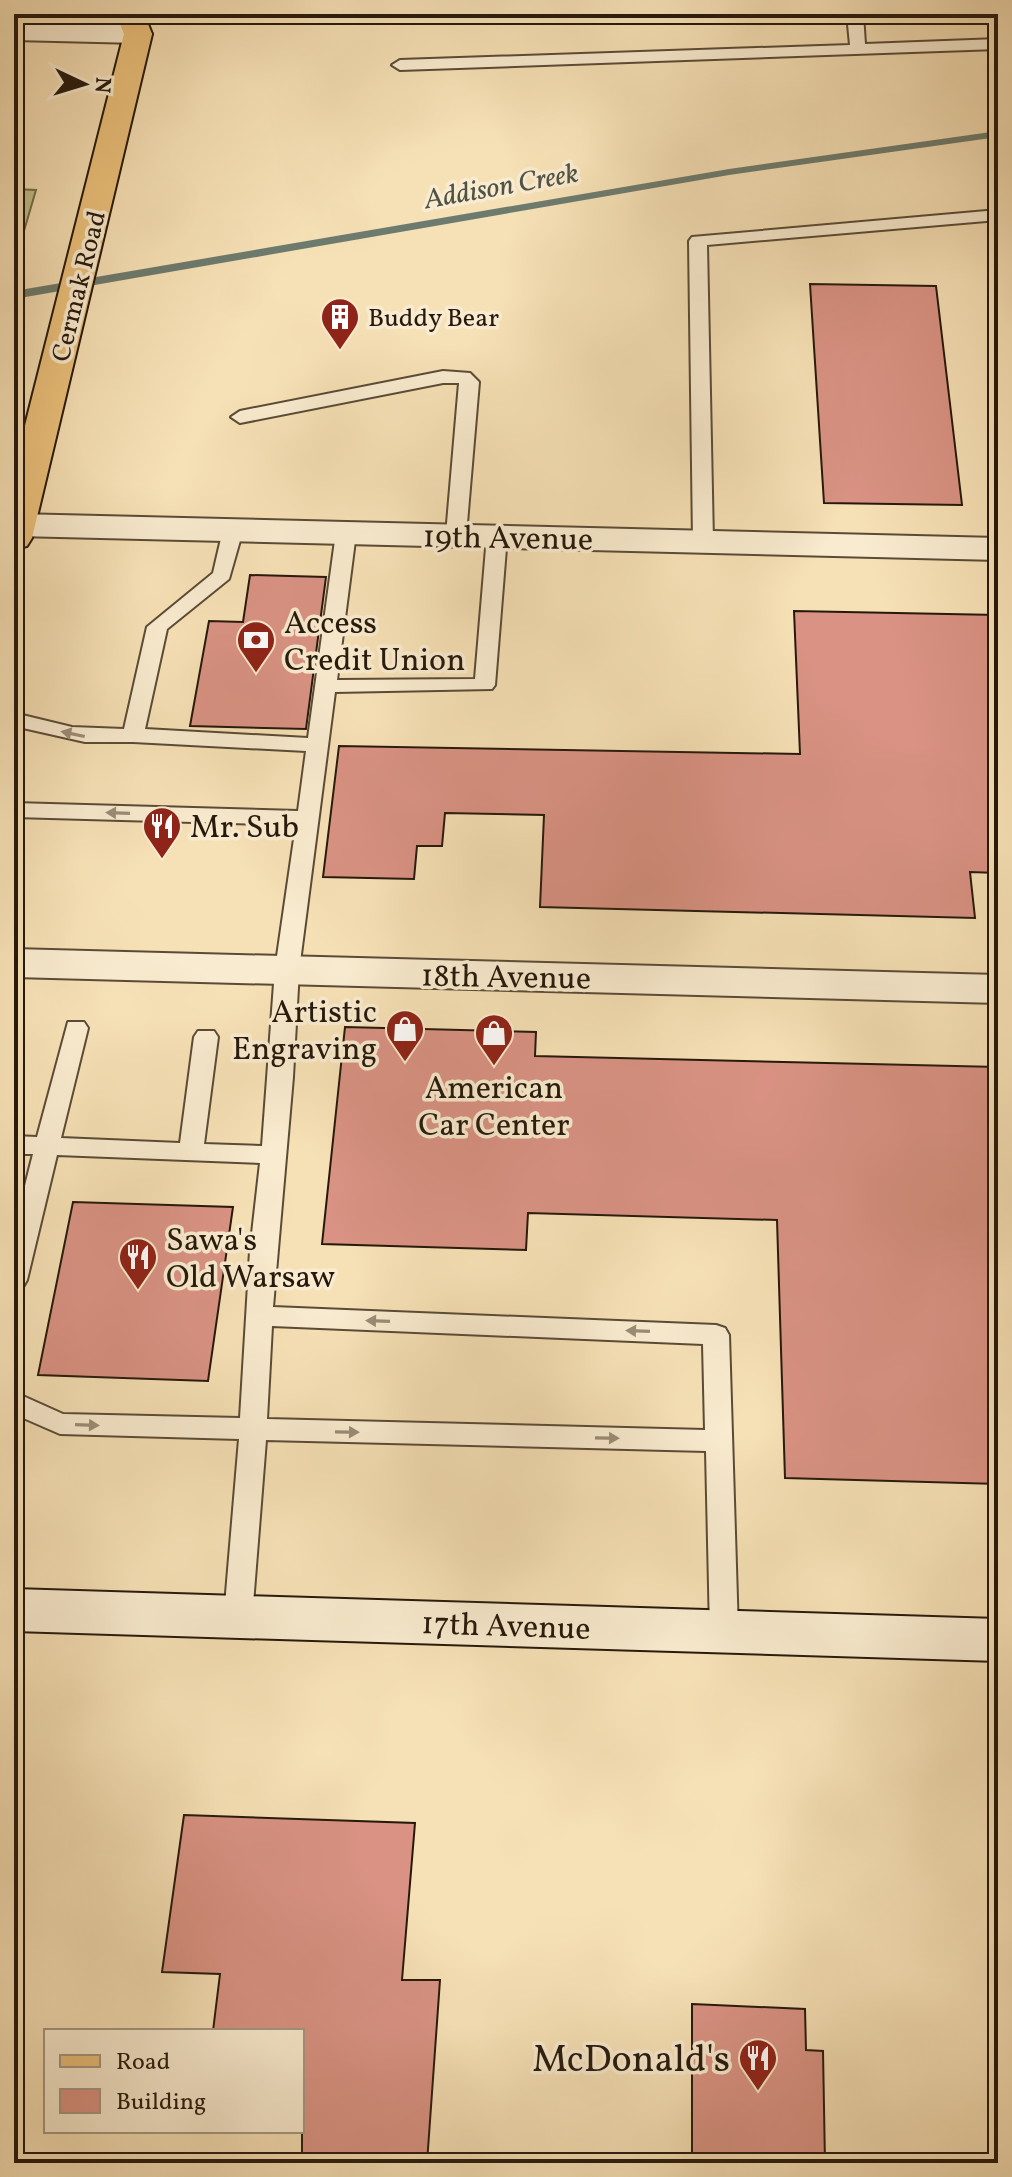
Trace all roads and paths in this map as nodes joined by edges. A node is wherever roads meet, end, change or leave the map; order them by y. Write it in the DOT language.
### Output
graph roads {
  1 [pos="163,14"];
  2 [pos="855,14"];
  3 [pos="134,24"];
  4 [pos="14,31"];
  5 [pos="998,44"];
  6 [pos="858,49"];
  7 [pos="400,65"];
  8 [pos="998,215"];
  9 [pos="240,417"];
  10 [pos="18,514"];
  11 [pos="233,530"];
  12 [pos="346,533"];
  13 [pos="456,535"];
  14 [pos="497,536"];
  15 [pos="703,541"];
  16 [pos="998,549"];
  17 [pos="325,686"];
  18 [pos="14,719"];
  19 [pos="133,735"];
  20 [pos="318,745"];
  21 [pos="14,810"];
  22 [pos="308,818"];
  23 [pos="14,963"];
  24 [pos="287,970"];
  25 [pos="998,989"];
  26 [pos="76,1028"];
  27 [pos="206,1037"];
  28 [pos="14,1145"];
  29 [pos="46,1146"];
  30 [pos="191,1152"];
  31 [pos="273,1155"];
  32 [pos="14,1280"];
  33 [pos="259,1316"];
  34 [pos="14,1402"];
  35 [pos="253,1430"];
  36 [pos="718,1441"];
  37 [pos="14,1610"];
  38 [pos="238,1617"];
  39 [pos="724,1632"];
  40 [pos="998,1640"];
  1 -- 3 [label="main road"];
  2 -- 6 [label="lane"];
  3 -- 4 [label="street"];
  3 -- 10 [label="main road, Cermak Road"];
  5 -- 6 [label="lane"];
  6 -- 7 [label="lane"];
  8 -- 15 [label="lane"];
  9 -- 13 [label="lane"];
  10 -- 11 [label="street, 19th Avenue"];
  11 -- 12 [label="street, 19th Avenue"];
  11 -- 19 [label="lane"];
  12 -- 13 [label="street, 19th Avenue"];
  12 -- 17 [label="lane"];
  13 -- 14 [label="street, 19th Avenue"];
  14 -- 15 [label="street, 19th Avenue"];
  14 -- 17 [label="lane"];
  15 -- 16 [label="street, 19th Avenue"];
  17 -- 20 [label="lane"];
  19 -- 18 [label="lane, one-way"];
  19 -- 20 [label="lane"];
  20 -- 22 [label="lane"];
  22 -- 21 [label="lane, one-way"];
  22 -- 24 [label="lane"];
  23 -- 24 [label="street, 18th Avenue"];
  24 -- 25 [label="street, 18th Avenue"];
  24 -- 31 [label="lane"];
  26 -- 29 [label="lane"];
  27 -- 30 [label="lane"];
  28 -- 29 [label="lane"];
  29 -- 30 [label="lane"];
  29 -- 32 [label="lane"];
  30 -- 31 [label="lane"];
  31 -- 33 [label="lane"];
  33 -- 35 [label="lane"];
  36 -- 33 [label="lane, one-way"];
  34 -- 35 [label="lane, one-way"];
  35 -- 36 [label="lane, one-way"];
  35 -- 38 [label="lane"];
  36 -- 39 [label="lane"];
  37 -- 38 [label="street, 17th Avenue"];
  38 -- 39 [label="street, 17th Avenue"];
  39 -- 40 [label="street, 17th Avenue"];
}
